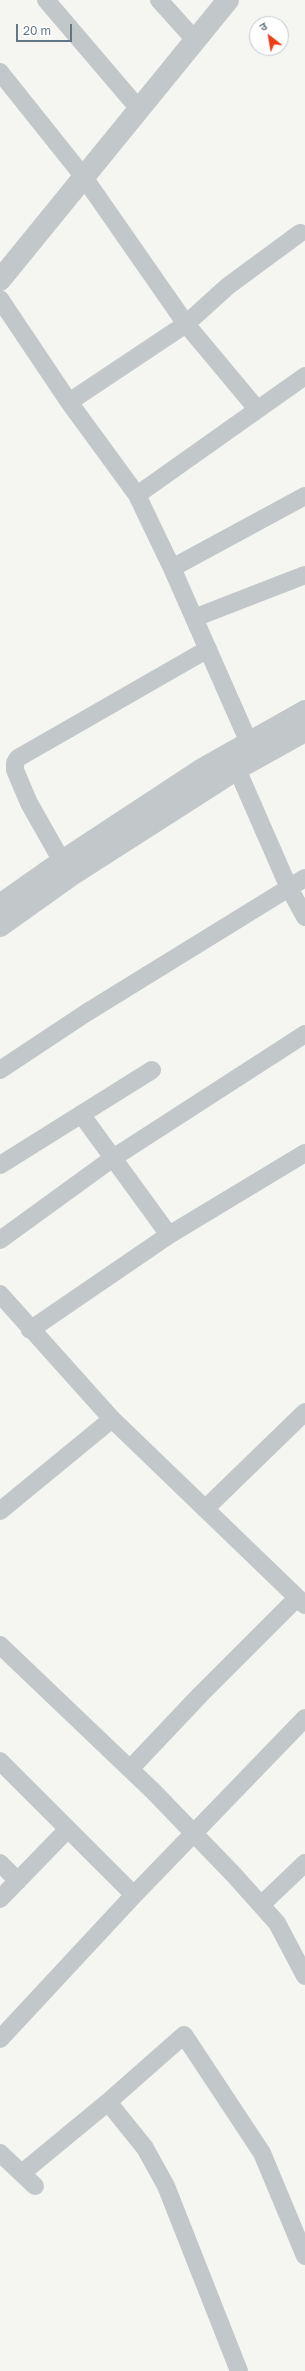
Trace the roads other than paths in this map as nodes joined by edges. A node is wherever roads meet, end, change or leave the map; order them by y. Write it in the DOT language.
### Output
graph roads {
  1 [pos="46,0"];
  2 [pos="159,0"];
  3 [pos="228,0"];
  4 [pos="195,40"];
  5 [pos="0,72"];
  6 [pos="139,108"];
  7 [pos="84,176"];
  8 [pos="300,233"];
  9 [pos="0,280"];
  10 [pos="0,299"];
  11 [pos="186,324"];
  12 [pos="305,376"];
  13 [pos="69,402"];
  14 [pos="257,409"];
  15 [pos="137,495"];
  16 [pos="305,496"];
  17 [pos="172,568"];
  18 [pos="305,575"];
  19 [pos="194,618"];
  20 [pos="208,649"];
  21 [pos="305,711"];
  22 [pos="305,731"];
  23 [pos="252,750"];
  24 [pos="236,769"];
  25 [pos="66,869"];
  26 [pos="305,878"];
  27 [pos="289,888"];
  28 [pos="0,905"];
  29 [pos="305,917"];
  30 [pos="0,926"];
  31 [pos="305,1034"];
  32 [pos="0,1070"];
  33 [pos="152,1070"];
  34 [pos="81,1114"];
  35 [pos="305,1153"];
  36 [pos="113,1158"];
  37 [pos="0,1165"];
  38 [pos="169,1235"];
  39 [pos="0,1240"];
  40 [pos="0,1294"];
  41 [pos="30,1330"];
  42 [pos="305,1412"];
  43 [pos="112,1418"];
  44 [pos="205,1509"];
  45 [pos="0,1511"];
  46 [pos="301,1601"];
  47 [pos="0,1645"];
  48 [pos="305,1718"];
  49 [pos="0,1761"];
  50 [pos="130,1769"];
  51 [pos="68,1829"];
  52 [pos="194,1834"];
  53 [pos="0,1863"];
  54 [pos="305,1863"];
  55 [pos="18,1881"];
  56 [pos="134,1895"];
  57 [pos="0,1900"];
  58 [pos="261,1905"];
  59 [pos="305,1976"];
  60 [pos="0,2039"];
  61 [pos="108,2102"];
  62 [pos="0,2153"];
  63 [pos="22,2174"];
  64 [pos="35,2186"];
  65 [pos="305,2256"];
  66 [pos="240,2371"];
  1 -- 6 [label="street"];
  2 -- 4 [label="street"];
  3 -- 4 [label="street"];
  4 -- 6 [label="street"];
  5 -- 7 [label="street"];
  6 -- 7 [label="street"];
  7 -- 9 [label="street"];
  7 -- 11 [label="street"];
  8 -- 11 [label="street"];
  10 -- 13 [label="street"];
  11 -- 13 [label="street"];
  11 -- 14 [label="street"];
  12 -- 14 [label="street"];
  13 -- 15 [label="street"];
  14 -- 15 [label="street"];
  15 -- 17 [label="street"];
  16 -- 17 [label="street"];
  17 -- 19 [label="street"];
  18 -- 19 [label="street"];
  19 -- 20 [label="street"];
  20 -- 23 [label="street"];
  20 -- 25 [label="street"];
  21 -- 23 [label="street"];
  22 -- 23 [label="street"];
  23 -- 24 [label="street"];
  23 -- 25 [label="street"];
  24 -- 25 [label="street"];
  24 -- 27 [label="street"];
  25 -- 28 [label="street"];
  25 -- 30 [label="street"];
  26 -- 27 [label="street"];
  27 -- 29 [label="street"];
  27 -- 32 [label="street"];
  31 -- 36 [label="street"];
  33 -- 34 [label="street"];
  34 -- 36 [label="street"];
  34 -- 37 [label="street"];
  35 -- 38 [label="street"];
  36 -- 38 [label="street"];
  36 -- 39 [label="street"];
  38 -- 41 [label="street"];
  40 -- 41 [label="street"];
  41 -- 43 [label="street"];
  42 -- 44 [label="street"];
  43 -- 44 [label="street"];
  43 -- 45 [label="street"];
  44 -- 46 [label="street"];
  46 -- 50 [label="street"];
  47 -- 50 [label="street"];
  48 -- 52 [label="street"];
  49 -- 51 [label="street"];
  50 -- 52 [label="street"];
  51 -- 55 [label="street"];
  51 -- 56 [label="street"];
  52 -- 56 [label="street"];
  52 -- 58 [label="street"];
  53 -- 55 [label="street"];
  54 -- 58 [label="street"];
  55 -- 57 [label="street"];
  56 -- 60 [label="street"];
  58 -- 59 [label="street"];
  61 -- 63 [label="street"];
  61 -- 65 [label="street"];
  61 -- 66 [label="street"];
  62 -- 63 [label="street"];
  63 -- 64 [label="street"];
}
